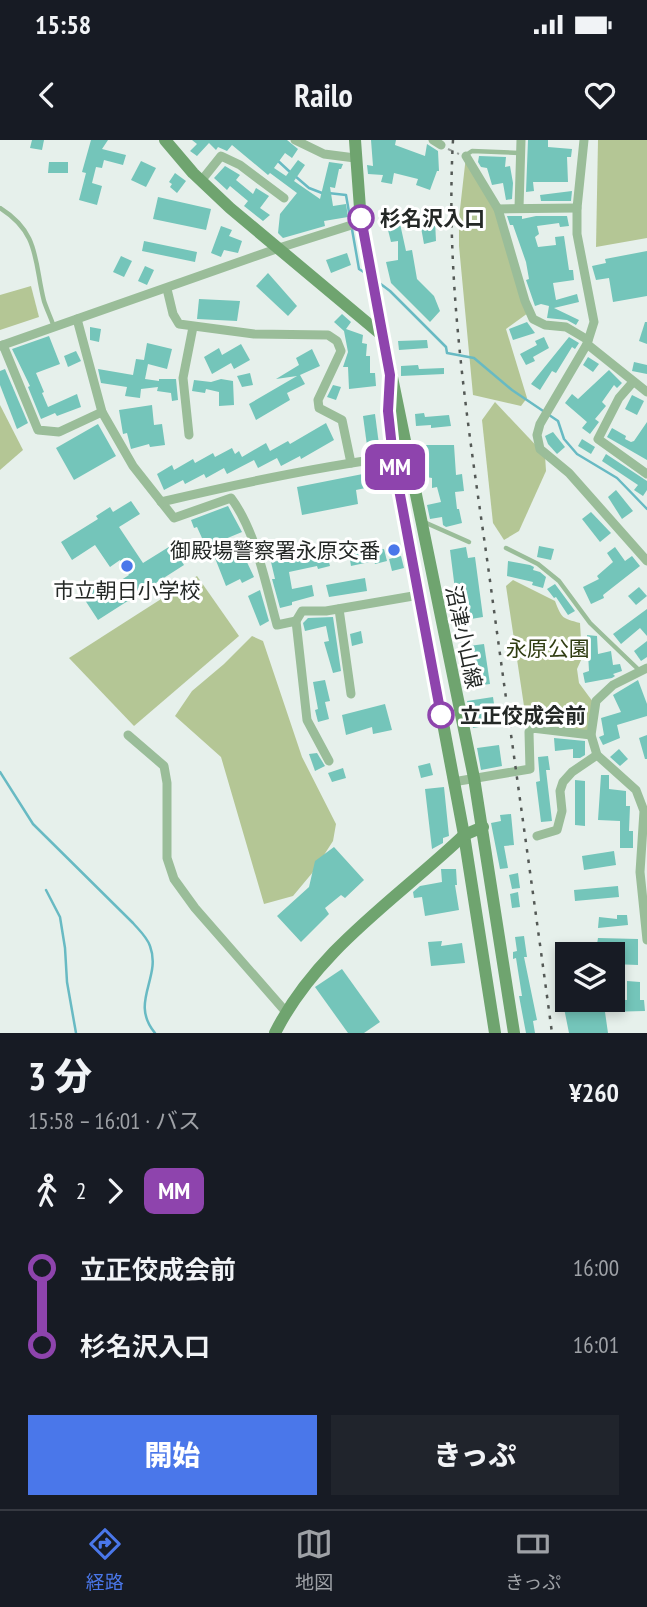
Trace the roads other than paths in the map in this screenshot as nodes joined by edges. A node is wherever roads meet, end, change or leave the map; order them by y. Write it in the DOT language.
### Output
graph roads {
  1 [pos="295,140"];
  2 [pos="355,140"];
  3 [pos="521,140"];
  4 [pos="584,140"];
  5 [pos="164,141"];
  6 [pos="520,153"];
  7 [pos="466,156"];
  8 [pos="355,159"];
  9 [pos="201,181"];
  10 [pos="284,198"];
  11 [pos="0,208"];
  12 [pos="519,208"];
  13 [pos="577,208"];
  14 [pos="498,209"];
  15 [pos="361,222"];
  16 [pos="279,248"];
  17 [pos="167,289"];
  18 [pos="77,320"];
  19 [pos="54,327"];
  20 [pos="193,327"];
  21 [pos="383,336"];
  22 [pos="587,342"];
  23 [pos="1,345"];
  24 [pos="390,375"];
  25 [pos="633,382"];
  26 [pos="647,392"];
  27 [pos="102,412"];
  28 [pos="189,435"];
  29 [pos="393,457"];
  30 [pos="351,463"];
  31 [pos="647,474"];
  32 [pos="161,502"];
  33 [pos="421,520"];
  34 [pos="469,542"];
  35 [pos="506,548"];
  36 [pos="647,561"];
  37 [pos="419,595"];
  38 [pos="339,608"];
  39 [pos="296,621"];
  40 [pos="644,670"];
  41 [pos="351,694"];
  42 [pos="128,735"];
  43 [pos="591,735"];
  44 [pos="597,755"];
  45 [pos="329,761"];
  46 [pos="474,778"];
  47 [pos="453,782"];
  48 [pos="646,821"];
  49 [pos="483,827"];
  50 [pos="464,835"];
  51 [pos="537,836"];
  52 [pos="647,940"];
  53 [pos="286,1012"];
  54 [pos="275,1033"];
  55 [pos="495,1033"];
  56 [pos="514,1033"];
  1 -- 8 [label="street"];
  2 -- 8 [label="main road, 沼津小山線"];
  3 -- 6 [label="street"];
  4 -- 13 [label="street"];
  5 -- 9 [label="main road"];
  6 -- 7 [label="lane"];
  6 -- 12 [label="street"];
  7 -- 14 [label="street"];
  8 -- 15 [label="main road, 沼津小山線"];
  9 -- 10 [label="street"];
  9 -- 16 [label="main road"];
  11 -- 19 [label="lane"];
  12 -- 13 [label="street"];
  12 -- 14 [label="street"];
  13 -- 22 [label="street"];
  14 -- 22 [label="street"];
  15 -- 16 [label="street"];
  15 -- 21 [label="main road, 沼津小山線"];
  16 -- 17 [label="street"];
  16 -- 21 [label="main road"];
  17 -- 18 [label="street"];
  17 -- 20 [label="street"];
  18 -- 19 [label="street"];
  18 -- 27 [label="street"];
  19 -- 23 [label="street"];
  20 -- 28 [label="street"];
  20 -- 30 [label="street"];
  21 -- 24 [label="main road, 沼津小山線"];
  22 -- 25 [label="street"];
  22 -- 36 [label="street"];
  23 -- 27 [label="street"];
  24 -- 29 [label="main road, 沼津小山線"];
  24 -- 33 [label="main road, 沼津小山線"];
  25 -- 26 [label="street"];
  25 -- 31 [label="street"];
  27 -- 32 [label="street"];
  29 -- 30 [label="street"];
  29 -- 37 [label="main road, 沼津小山線"];
  30 -- 32 [label="street"];
  32 -- 39 [label="street"];
  33 -- 34 [label="lane"];
  33 -- 46 [label="main road, 沼津小山線"];
  35 -- 40 [label="lane"];
  37 -- 38 [label="street"];
  37 -- 47 [label="main road, 沼津小山線"];
  38 -- 39 [label="street"];
  38 -- 41 [label="street"];
  39 -- 45 [label="street"];
  40 -- 43 [label="street"];
  42 -- 53 [label="street"];
  43 -- 44 [label="street"];
  43 -- 46 [label="street"];
  44 -- 48 [label="street"];
  44 -- 51 [label="street"];
  46 -- 47 [label="street"];
  46 -- 49 [label="main road, 沼津小山線"];
  47 -- 50 [label="main road, 沼津小山線"];
  48 -- 52 [label="street"];
  49 -- 50 [label="main road"];
  49 -- 56 [label="main road, 沼津小山線"];
  50 -- 53 [label="main road"];
  50 -- 55 [label="main road, 沼津小山線"];
  53 -- 54 [label="main road"];
}
